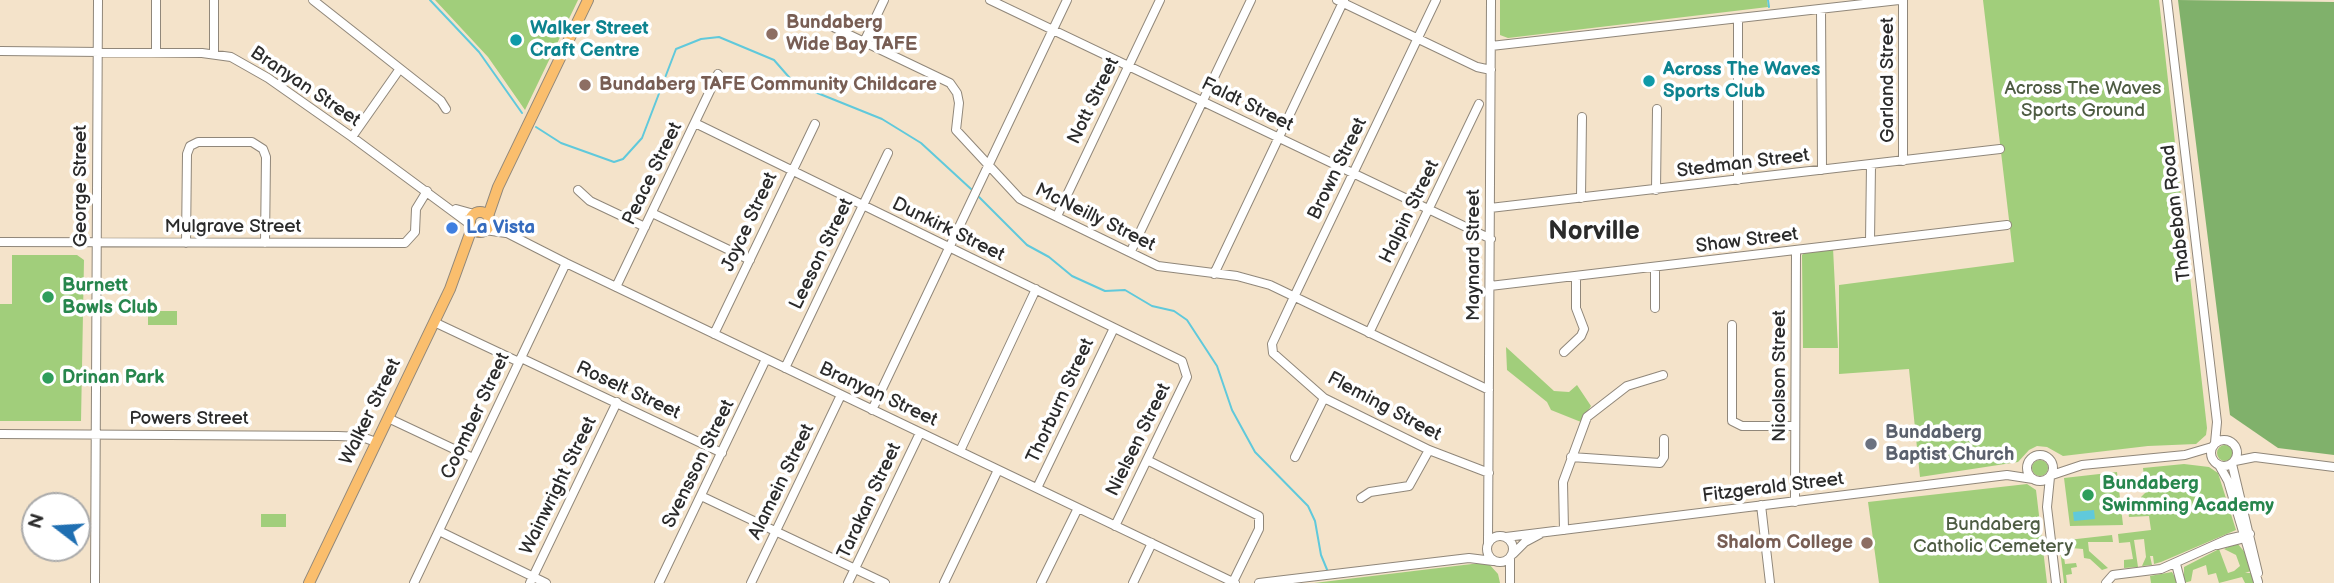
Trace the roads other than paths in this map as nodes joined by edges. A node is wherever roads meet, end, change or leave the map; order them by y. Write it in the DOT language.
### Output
graph roads {
  1 [pos="98,0"];
  2 [pos="156,0"];
  3 [pos="214,0"];
  4 [pos="313,0"];
  5 [pos="588,0"];
  6 [pos="884,0"];
  7 [pos="990,0"];
  8 [pos="1067,0"];
  9 [pos="1160,0"];
  10 [pos="1251,0"];
  11 [pos="1436,0"];
  12 [pos="1491,0"];
  13 [pos="1813,0"];
  14 [pos="1898,0"];
  15 [pos="2167,0"];
  16 [pos="1341,1"];
  17 [pos="1818,10"];
  18 [pos="1738,19"];
  19 [pos="833,27"];
  20 [pos="1052,31"];
  21 [pos="1418,39"];
  22 [pos="864,42"];
  23 [pos="1491,46"];
  24 [pos="0,51"];
  25 [pos="98,52"];
  26 [pos="156,52"];
  27 [pos="214,54"];
  28 [pos="1129,65"];
  29 [pos="399,70"];
  30 [pos="1491,70"];
  31 [pos="718,74"];
  32 [pos="1203,100"];
  33 [pos="1479,104"];
  34 [pos="446,108"];
  35 [pos="1657,109"];
  36 [pos="1581,117"];
  37 [pos="695,123"];
  38 [pos="815,124"];
  39 [pos="352,137"];
  40 [pos="1278,138"];
  41 [pos="2000,149"];
  42 [pos="888,153"];
  43 [pos="1903,161"];
  44 [pos="1871,165"];
  45 [pos="988,166"];
  46 [pos="793,169"];
  47 [pos="1822,170"];
  48 [pos="1352,174"];
  49 [pos="1738,180"];
  50 [pos="498,187"];
  51 [pos="578,190"];
  52 [pos="1656,190"];
  53 [pos="427,191"];
  54 [pos="1581,198"];
  55 [pos="447,205"];
  56 [pos="863,205"];
  57 [pos="1490,208"];
  58 [pos="1428,210"];
  59 [pos="652,212"];
  60 [pos="476,213"];
  61 [pos="1057,216"];
  62 [pos="488,218"];
  63 [pos="2007,225"];
  64 [pos="645,227"];
  65 [pos="478,228"];
  66 [pos="509,234"];
  67 [pos="1490,239"];
  68 [pos="1870,241"];
  69 [pos="0,242"];
  70 [pos="97,242"];
  71 [pos="186,243"];
  72 [pos="265,243"];
  73 [pos="949,249"];
  74 [pos="1131,251"];
  75 [pos="1796,251"];
  76 [pos="750,260"];
  77 [pos="566,263"];
  78 [pos="1655,267"];
  79 [pos="1214,274"];
  80 [pos="1576,276"];
  81 [pos="1490,286"];
  82 [pos="616,287"];
  83 [pos="1036,289"];
  84 [pos="1294,297"];
  85 [pos="1655,308"];
  86 [pos="434,322"];
  87 [pos="1731,326"];
  88 [pos="1114,327"];
  89 [pos="1369,333"];
  90 [pos="714,334"];
  91 [pos="1564,352"];
  92 [pos="1273,353"];
  93 [pos="766,359"];
  94 [pos="520,360"];
  95 [pos="1186,367"];
  96 [pos="785,368"];
  97 [pos="1663,375"];
  98 [pos="1489,390"];
  99 [pos="841,395"];
  100 [pos="1324,397"];
  101 [pos="617,402"];
  102 [pos="872,410"];
  103 [pos="388,418"];
  104 [pos="2217,422"];
  105 [pos="1795,426"];
  106 [pos="0,433"];
  107 [pos="920,433"];
  108 [pos="96,434"];
  109 [pos="1664,439"];
  110 [pos="2227,440"];
  111 [pos="376,442"];
  112 [pos="2214,445"];
  113 [pos="2236,448"];
  114 [pos="1429,450"];
  115 [pos="960,451"];
  116 [pos="722,453"];
  117 [pos="2186,455"];
  118 [pos="1295,457"];
  119 [pos="1571,457"];
  120 [pos="2255,457"];
  121 [pos="473,458"];
  122 [pos="2049,459"];
  123 [pos="1147,460"];
  124 [pos="2029,462"];
  125 [pos="2233,462"];
  126 [pos="2217,464"];
  127 [pos="2082,465"];
  128 [pos="2334,467"];
  129 [pos="998,470"];
  130 [pos="1489,473"];
  131 [pos="2007,475"];
  132 [pos="2051,476"];
  133 [pos="2034,480"];
  134 [pos="1037,488"];
  135 [pos="701,496"];
  136 [pos="1362,498"];
  137 [pos="1795,502"];
  138 [pos="1761,505"];
  139 [pos="2047,507"];
  140 [pos="1078,508"];
  141 [pos="1489,509"];
  142 [pos="1115,526"];
  143 [pos="1564,530"];
  144 [pos="439,531"];
  145 [pos="776,532"];
  146 [pos="1543,533"];
  147 [pos="2246,535"];
  148 [pos="1504,537"];
  149 [pos="1152,543"];
  150 [pos="1487,545"];
  151 [pos="1511,556"];
  152 [pos="1469,558"];
  153 [pos="1494,561"];
  154 [pos="2176,564"];
  155 [pos="855,569"];
  156 [pos="532,580"];
  157 [pos="1234,582"];
  158 [pos="2258,582"];
  159 [pos="95,583"];
  160 [pos="309,583"];
  161 [pos="414,583"];
  162 [pos="546,583"];
  163 [pos="659,583"];
  164 [pos="751,583"];
  165 [pos="848,583"];
  166 [pos="886,583"];
  167 [pos="944,583"];
  168 [pos="1041,583"];
  169 [pos="1133,583"];
  170 [pos="1259,583"];
  171 [pos="1505,583"];
  172 [pos="1510,583"];
  173 [pos="1770,583"];
  174 [pos="2056,583"];
  175 [pos="2106,583"];
  176 [pos="2181,583"];
  1 -- 25 [label="street, George Street"];
  2 -- 26 [label="street"];
  3 -- 27 [label="street"];
  4 -- 29 [label="street"];
  5 -- 50 [label="main road"];
  6 -- 22 [label="street"];
  7 -- 20 [label="street, Faldt Street"];
  8 -- 20 [label="street"];
  9 -- 28 [label="street, Nott Street"];
  10 -- 32 [label="street"];
  11 -- 21 [label="street, Brown Street"];
  12 -- 23 [label="street, Maynard Street"];
  13 -- 17 [label="street"];
  14 -- 17 [label="street"];
  14 -- 43 [label="street, Garland Street"];
  15 -- 104 [label="street, Thabeban Road"];
  16 -- 21 [label="street"];
  16 -- 40 [label="street"];
  17 -- 18 [label="street"];
  17 -- 47 [label="street"];
  18 -- 23 [label="street"];
  18 -- 49 [label="street"];
  19 -- 22 [label="street, McNeilly Street"];
  20 -- 28 [label="street, Faldt Street"];
  20 -- 45 [label="street"];
  21 -- 30 [label="street"];
  21 -- 48 [label="street, Brown Street"];
  22 -- 45 [label="street, McNeilly Street"];
  23 -- 30 [label="street, Maynard Street"];
  24 -- 25 [label="street, Branyan Street"];
  25 -- 26 [label="street, Branyan Street"];
  25 -- 70 [label="street, George Street"];
  26 -- 27 [label="street, Branyan Street"];
  27 -- 39 [label="street, Branyan Street"];
  28 -- 32 [label="street, Faldt Street"];
  28 -- 61 [label="street, Nott Street"];
  29 -- 34 [label="street"];
  29 -- 39 [label="street"];
  30 -- 57 [label="street, Maynard Street"];
  31 -- 37 [label="street, Peace Street"];
  32 -- 40 [label="street, Faldt Street"];
  32 -- 74 [label="street"];
  33 -- 58 [label="street, Halpin Street"];
  35 -- 52 [label="street"];
  36 -- 54 [label="street"];
  37 -- 46 [label="street, Dunkirk Street"];
  37 -- 59 [label="street, Peace Street"];
  38 -- 46 [label="street, Joyce Street"];
  39 -- 53 [label="street, Branyan Street"];
  40 -- 48 [label="street, Faldt Street"];
  40 -- 79 [label="street"];
  41 -- 43 [label="street, Stedman Street"];
  42 -- 56 [label="street, Leeson Street"];
  43 -- 44 [label="street, Stedman Street"];
  44 -- 47 [label="street, Stedman Street"];
  44 -- 68 [label="street"];
  45 -- 61 [label="street, McNeilly Street"];
  45 -- 73 [label="street"];
  46 -- 56 [label="street, Dunkirk Street"];
  46 -- 76 [label="street, Joyce Street"];
  47 -- 49 [label="street, Stedman Street"];
  48 -- 58 [label="street, Faldt Street"];
  48 -- 84 [label="street, Brown Street"];
  49 -- 52 [label="street, Stedman Street"];
  50 -- 60 [label="main road"];
  50 -- 62 [label="main road"];
  51 -- 64 [label="street"];
  52 -- 54 [label="street, Stedman Street"];
  53 -- 55 [label="street, Branyan Street"];
  53 -- 72 [label="street, Mulgrave Street"];
  54 -- 57 [label="street, Stedman Street"];
  55 -- 60 [label="street, Branyan Street"];
  55 -- 65 [label="street, Branyan Street"];
  56 -- 73 [label="street, Dunkirk Street"];
  56 -- 96 [label="street, Leeson Street"];
  57 -- 67 [label="street, Maynard Street"];
  58 -- 67 [label="street, Faldt Street"];
  58 -- 89 [label="street, Halpin Street"];
  59 -- 64 [label="street, Peace Street"];
  59 -- 76 [label="street"];
  60 -- 62 [label="main road"];
  60 -- 65 [label="main road"];
  61 -- 74 [label="street, McNeilly Street"];
  62 -- 65 [label="main road"];
  62 -- 66 [label="street, Branyan Street"];
  63 -- 68 [label="street, Shaw Street"];
  64 -- 82 [label="street, Peace Street"];
  65 -- 66 [label="street, Branyan Street"];
  65 -- 86 [label="main road, Walker Street"];
  66 -- 77 [label="street, Branyan Street"];
  67 -- 81 [label="street, Maynard Street"];
  68 -- 75 [label="street, Shaw Street"];
  69 -- 70 [label="street, Mulgrave Street"];
  70 -- 71 [label="street, Mulgrave Street"];
  70 -- 108 [label="street, George Street"];
  71 -- 72 [label="street, Mulgrave Street"];
  71 -- 72 [label="street"];
  73 -- 83 [label="street, Dunkirk Street"];
  73 -- 102 [label="street"];
  74 -- 79 [label="street, McNeilly Street"];
  75 -- 78 [label="street, Shaw Street"];
  75 -- 105 [label="street, Nicolson Street"];
  76 -- 90 [label="street, Joyce Street"];
  77 -- 82 [label="street, Branyan Street"];
  77 -- 94 [label="street, Coomber Street"];
  78 -- 80 [label="street, Shaw Street"];
  78 -- 85 [label="street"];
  79 -- 84 [label="street, McNeilly Street"];
  80 -- 81 [label="street, Shaw Street"];
  80 -- 91 [label="street"];
  81 -- 98 [label="street, Maynard Street"];
  82 -- 90 [label="street, Branyan Street"];
  83 -- 88 [label="street, Dunkirk Street"];
  83 -- 115 [label="street"];
  84 -- 89 [label="street, McNeilly Street"];
  84 -- 92 [label="street, Brown Street"];
  86 -- 94 [label="street, Roselt Street"];
  86 -- 103 [label="main road, Walker Street"];
  87 -- 105 [label="street"];
  88 -- 95 [label="street, Dunkirk Street"];
  88 -- 134 [label="street, Thorburn Street"];
  89 -- 98 [label="street, McNeilly Street"];
  90 -- 93 [label="street, Branyan Street"];
  92 -- 100 [label="street, Fleming Street"];
  93 -- 96 [label="street, Branyan Street"];
  93 -- 116 [label="street, Svensson Street"];
  94 -- 101 [label="street, Roselt Street"];
  94 -- 121 [label="street, Coomber Street"];
  95 -- 123 [label="street, Nielsen Street"];
  96 -- 99 [label="street, Branyan Street"];
  97 -- 119 [label="street"];
  98 -- 130 [label="street, Maynard Street"];
  99 -- 102 [label="street, Branyan Street"];
  99 -- 145 [label="street, Alamein Street"];
  100 -- 114 [label="street, Fleming Street"];
  100 -- 118 [label="street"];
  101 -- 116 [label="street, Roselt Street"];
  101 -- 156 [label="street, Wainwright Street"];
  102 -- 107 [label="street, Branyan Street"];
  103 -- 111 [label="main road, Walker Street"];
  103 -- 121 [label="street"];
  104 -- 110 [label="street, Thabeban Road"];
  104 -- 112 [label="street, Thabeban Road"];
  105 -- 137 [label="street, Nicolson Street"];
  106 -- 108 [label="street, Powers Street"];
  107 -- 115 [label="street, Branyan Street"];
  107 -- 155 [label="street, Tarakan Street"];
  108 -- 111 [label="street, Powers Street"];
  108 -- 159 [label="street, George Street"];
  109 -- 119 [label="street"];
  110 -- 112 [label="street"];
  110 -- 113 [label="street"];
  111 -- 160 [label="main road, Walker Street"];
  112 -- 117 [label="street"];
  112 -- 126 [label="street"];
  113 -- 120 [label="street"];
  113 -- 125 [label="street"];
  114 -- 130 [label="street, Fleming Street"];
  114 -- 136 [label="street"];
  115 -- 129 [label="street, Branyan Street"];
  116 -- 135 [label="street, Svensson Street"];
  117 -- 126 [label="street"];
  117 -- 127 [label="street"];
  119 -- 143 [label="street"];
  120 -- 125 [label="street"];
  120 -- 128 [label="street"];
  121 -- 144 [label="street, Coomber Street"];
  122 -- 124 [label="street"];
  122 -- 127 [label="street"];
  122 -- 132 [label="street"];
  123 -- 142 [label="street, Nielsen Street"];
  123 -- 157 [label="street"];
  124 -- 131 [label="street"];
  124 -- 133 [label="street"];
  125 -- 126 [label="street"];
  125 -- 147 [label="street"];
  126 -- 147 [label="street"];
  127 -- 132 [label="street"];
  129 -- 134 [label="street, Branyan Street"];
  129 -- 167 [label="street"];
  130 -- 141 [label="street, Maynard Street"];
  131 -- 133 [label="street"];
  131 -- 137 [label="street, Fitzgerald Street"];
  132 -- 133 [label="street"];
  132 -- 139 [label="street"];
  133 -- 139 [label="street"];
  134 -- 140 [label="street, Branyan Street"];
  135 -- 145 [label="street"];
  135 -- 163 [label="street, Svensson Street"];
  137 -- 138 [label="street, Fitzgerald Street"];
  138 -- 143 [label="street, Fitzgerald Street"];
  138 -- 173 [label="street"];
  139 -- 174 [label="street"];
  140 -- 142 [label="street, Branyan Street"];
  140 -- 168 [label="street"];
  141 -- 148 [label="street, Maynard Street"];
  141 -- 150 [label="street, Maynard Street"];
  142 -- 149 [label="street, Branyan Street"];
  143 -- 146 [label="street, Fitzgerald Street"];
  144 -- 156 [label="street"];
  144 -- 161 [label="street, Coomber Street"];
  145 -- 155 [label="street"];
  145 -- 164 [label="street, Alamein Street"];
  146 -- 148 [label="street, Fitzgerald Street"];
  146 -- 151 [label="street, Fitzgerald Street"];
  147 -- 154 [label="street"];
  147 -- 158 [label="street"];
  148 -- 150 [label="street"];
  148 -- 151 [label="street"];
  149 -- 157 [label="street, Branyan Street"];
  149 -- 169 [label="street"];
  150 -- 152 [label="street"];
  150 -- 153 [label="street"];
  151 -- 153 [label="street"];
  151 -- 172 [label="street"];
  152 -- 153 [label="street"];
  152 -- 170 [label="street"];
  153 -- 171 [label="street"];
  154 -- 175 [label="street"];
  154 -- 176 [label="street"];
  155 -- 165 [label="street, Tarakan Street"];
  155 -- 166 [label="street"];
  156 -- 162 [label="street"];
}
